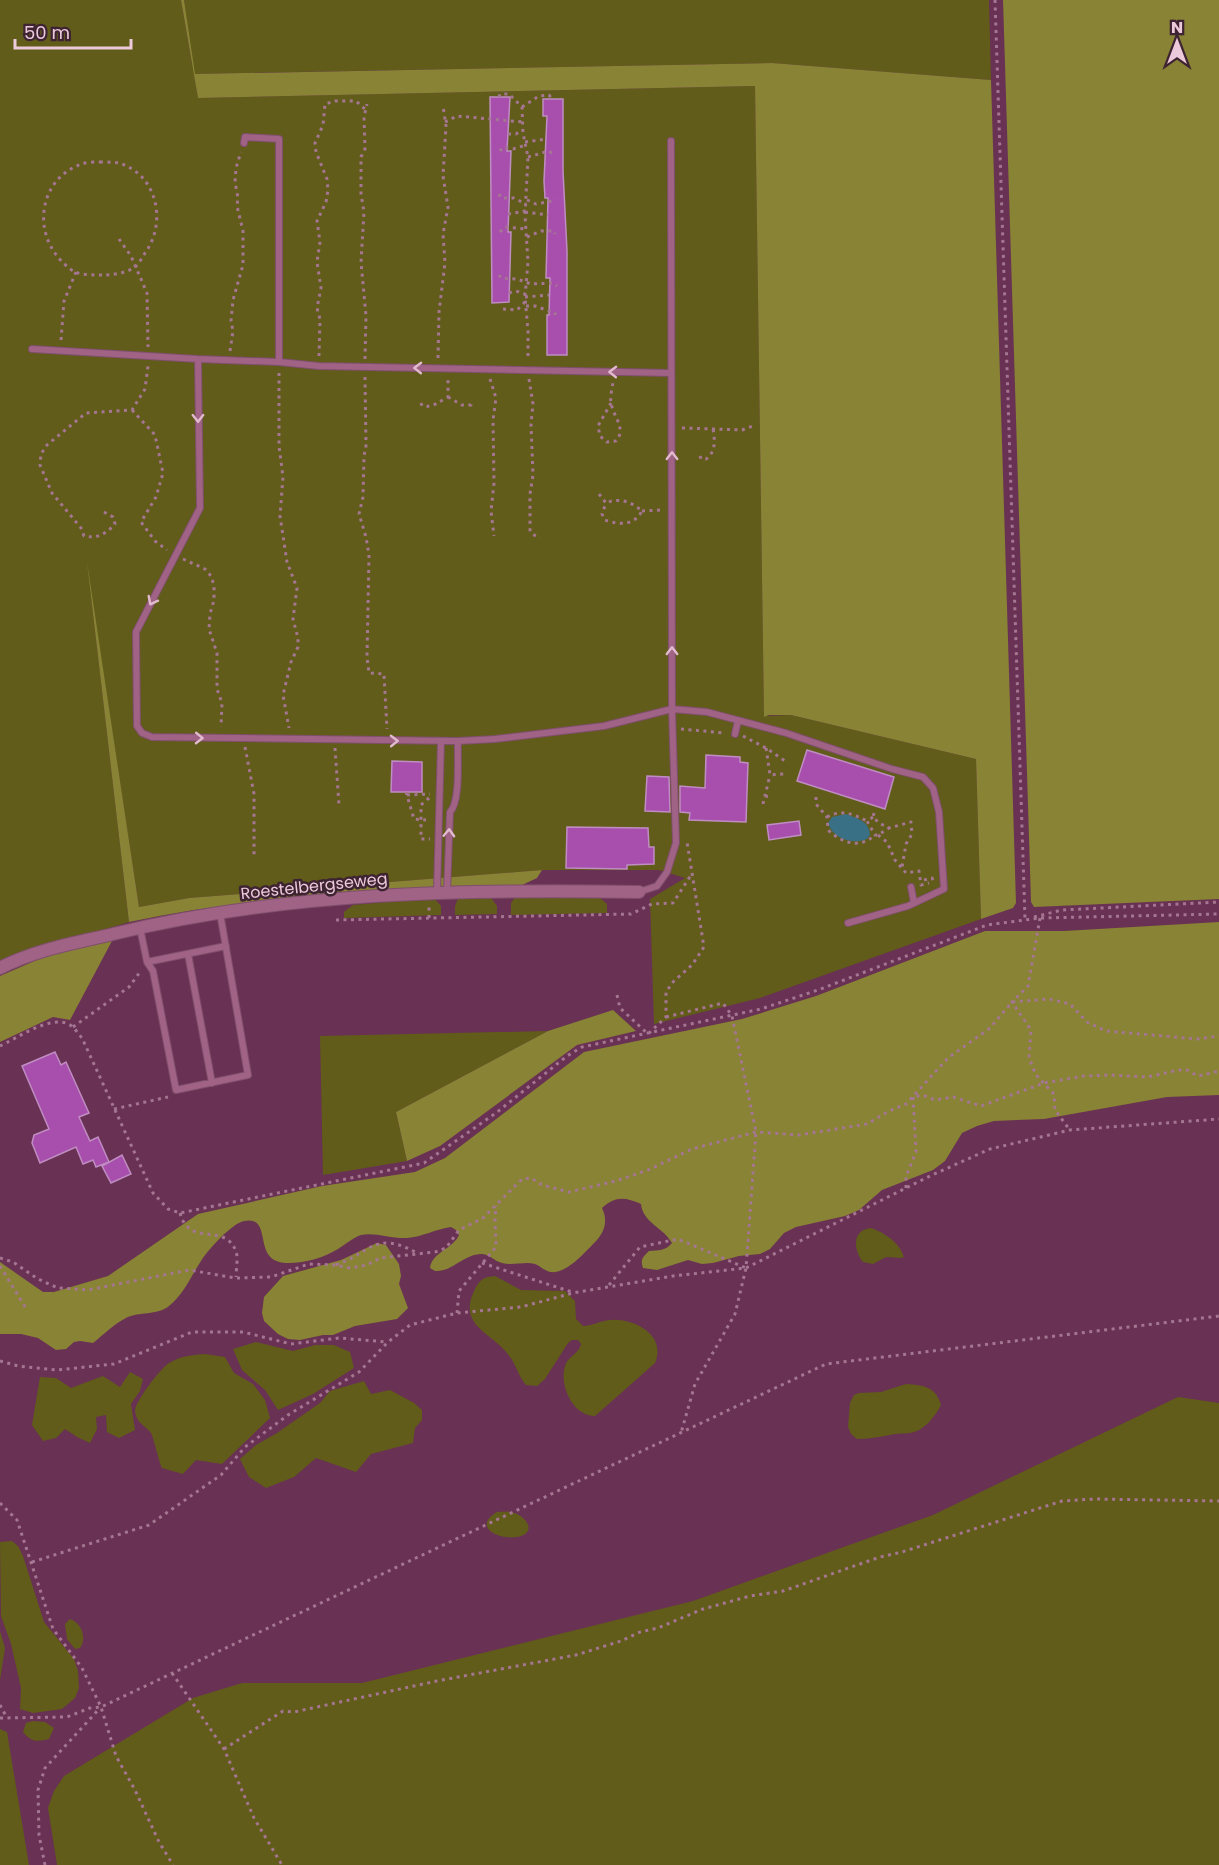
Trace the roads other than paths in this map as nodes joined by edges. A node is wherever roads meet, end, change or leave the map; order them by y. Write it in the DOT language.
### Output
graph roads {
  1 [pos="670,141"];
  2 [pos="244,143"];
  3 [pos="32,349"];
  4 [pos="198,359"];
  5 [pos="279,362"];
  6 [pos="672,373"];
  7 [pos="672,709"];
  8 [pos="738,721"];
  9 [pos="735,734"];
  10 [pos="441,741"];
  11 [pos="458,741"];
  12 [pos="911,887"];
  13 [pos="442,892"];
  14 [pos="639,892"];
  15 [pos="914,903"];
  16 [pos="220,913"];
  17 [pos="848,923"];
  18 [pos="140,927"];
  19 [pos="226,946"];
  20 [pos="188,954"];
  21 [pos="147,962"];
  22 [pos="0,968"];
  23 [pos="212,1083"];
  1 -- 6 [label="lane"];
  2 -- 5 [label="lane"];
  3 -- 4 [label="lane"];
  4 -- 5 [label="lane"];
  4 -- 10 [label="lane, one-way"];
  6 -- 5 [label="lane, one-way"];
  7 -- 6 [label="lane, one-way"];
  7 -- 8 [label="lane"];
  7 -- 11 [label="lane"];
  7 -- 14 [label="lane"];
  8 -- 9 [label="lane"];
  8 -- 15 [label="lane"];
  10 -- 11 [label="lane"];
  10 -- 13 [label="lane"];
  13 -- 11 [label="lane, one-way"];
  12 -- 15 [label="lane"];
  13 -- 14 [label="street, Roestelbergseweg"];
  13 -- 16 [label="street, Roestelbergseweg"];
  15 -- 17 [label="lane"];
  16 -- 18 [label="street, Roestelbergseweg"];
  16 -- 19 [label="lane"];
  18 -- 21 [label="lane"];
  18 -- 22 [label="street, Roestelbergseweg"];
  19 -- 20 [label="lane"];
  19 -- 23 [label="lane"];
  20 -- 21 [label="lane"];
  20 -- 23 [label="lane"];
  21 -- 23 [label="lane"];
}
